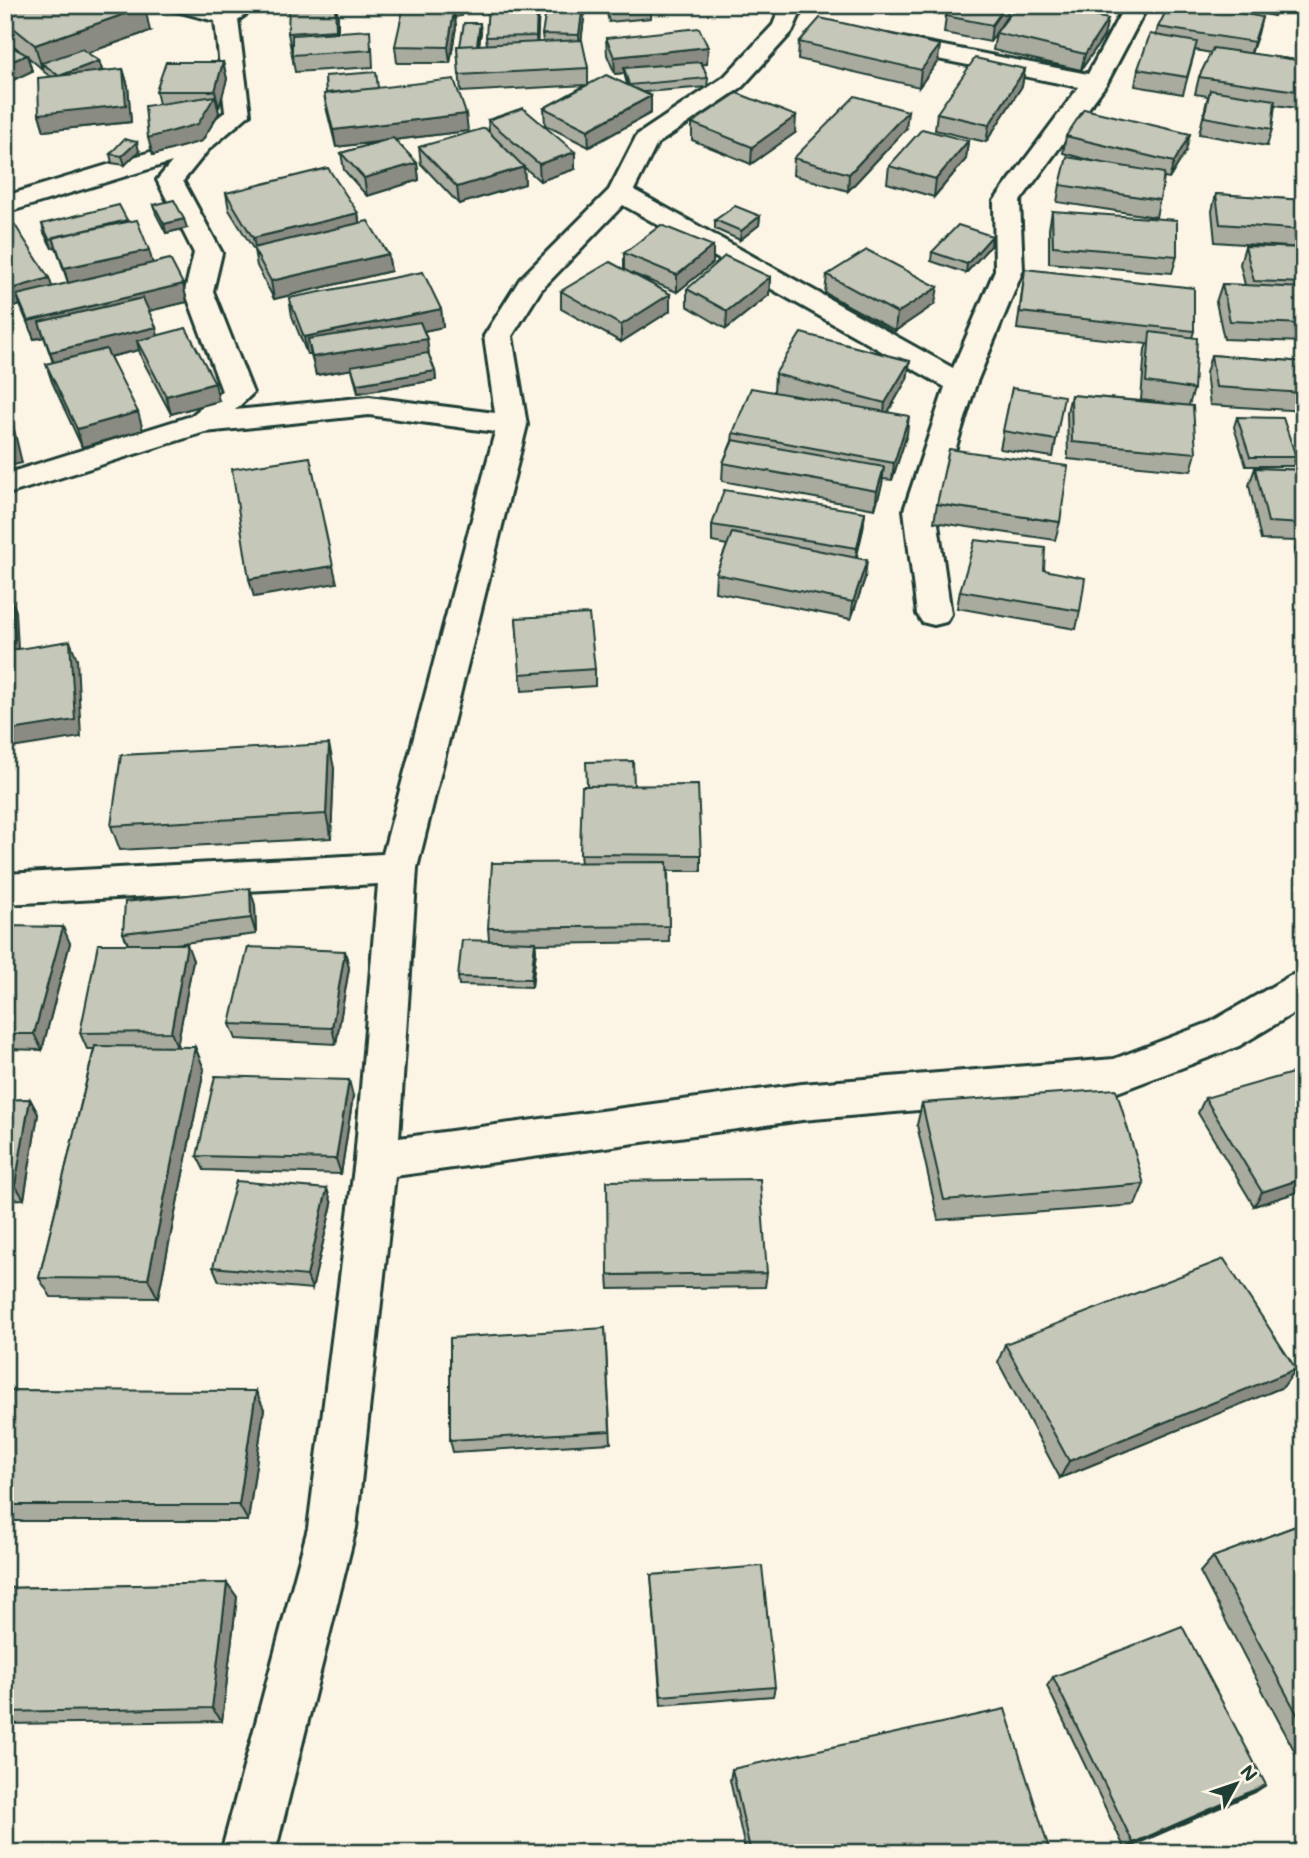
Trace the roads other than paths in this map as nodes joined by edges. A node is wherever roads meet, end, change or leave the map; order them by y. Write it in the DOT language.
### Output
graph roads {
  1 [pos="181,5"];
  2 [pos="1137,5"];
  3 [pos="237,11"];
  4 [pos="795,21"];
  5 [pos="859,36"];
  6 [pos="1095,83"];
  7 [pos="199,145"];
  8 [pos="620,194"];
  9 [pos="5,205"];
  10 [pos="961,384"];
  11 [pos="202,424"];
  12 [pos="512,425"];
  13 [pos="5,485"];
  14 [pos="933,614"];
  15 [pos="398,868"];
  16 [pos="5,889"];
  17 [pos="1304,988"];
  18 [pos="376,1160"];
  19 [pos="248,1853"];
  1 -- 3 [label="street"];
  2 -- 6 [label="street"];
  3 -- 7 [label="street"];
  4 -- 8 [label="street"];
  5 -- 6 [label="street"];
  6 -- 10 [label="street"];
  7 -- 9 [label="street"];
  7 -- 11 [label="street"];
  8 -- 10 [label="street"];
  8 -- 12 [label="street"];
  10 -- 14 [label="street"];
  11 -- 12 [label="street"];
  11 -- 13 [label="street"];
  12 -- 15 [label="street"];
  15 -- 16 [label="street"];
  15 -- 18 [label="street"];
  17 -- 18 [label="street"];
  18 -- 19 [label="street"];
}
